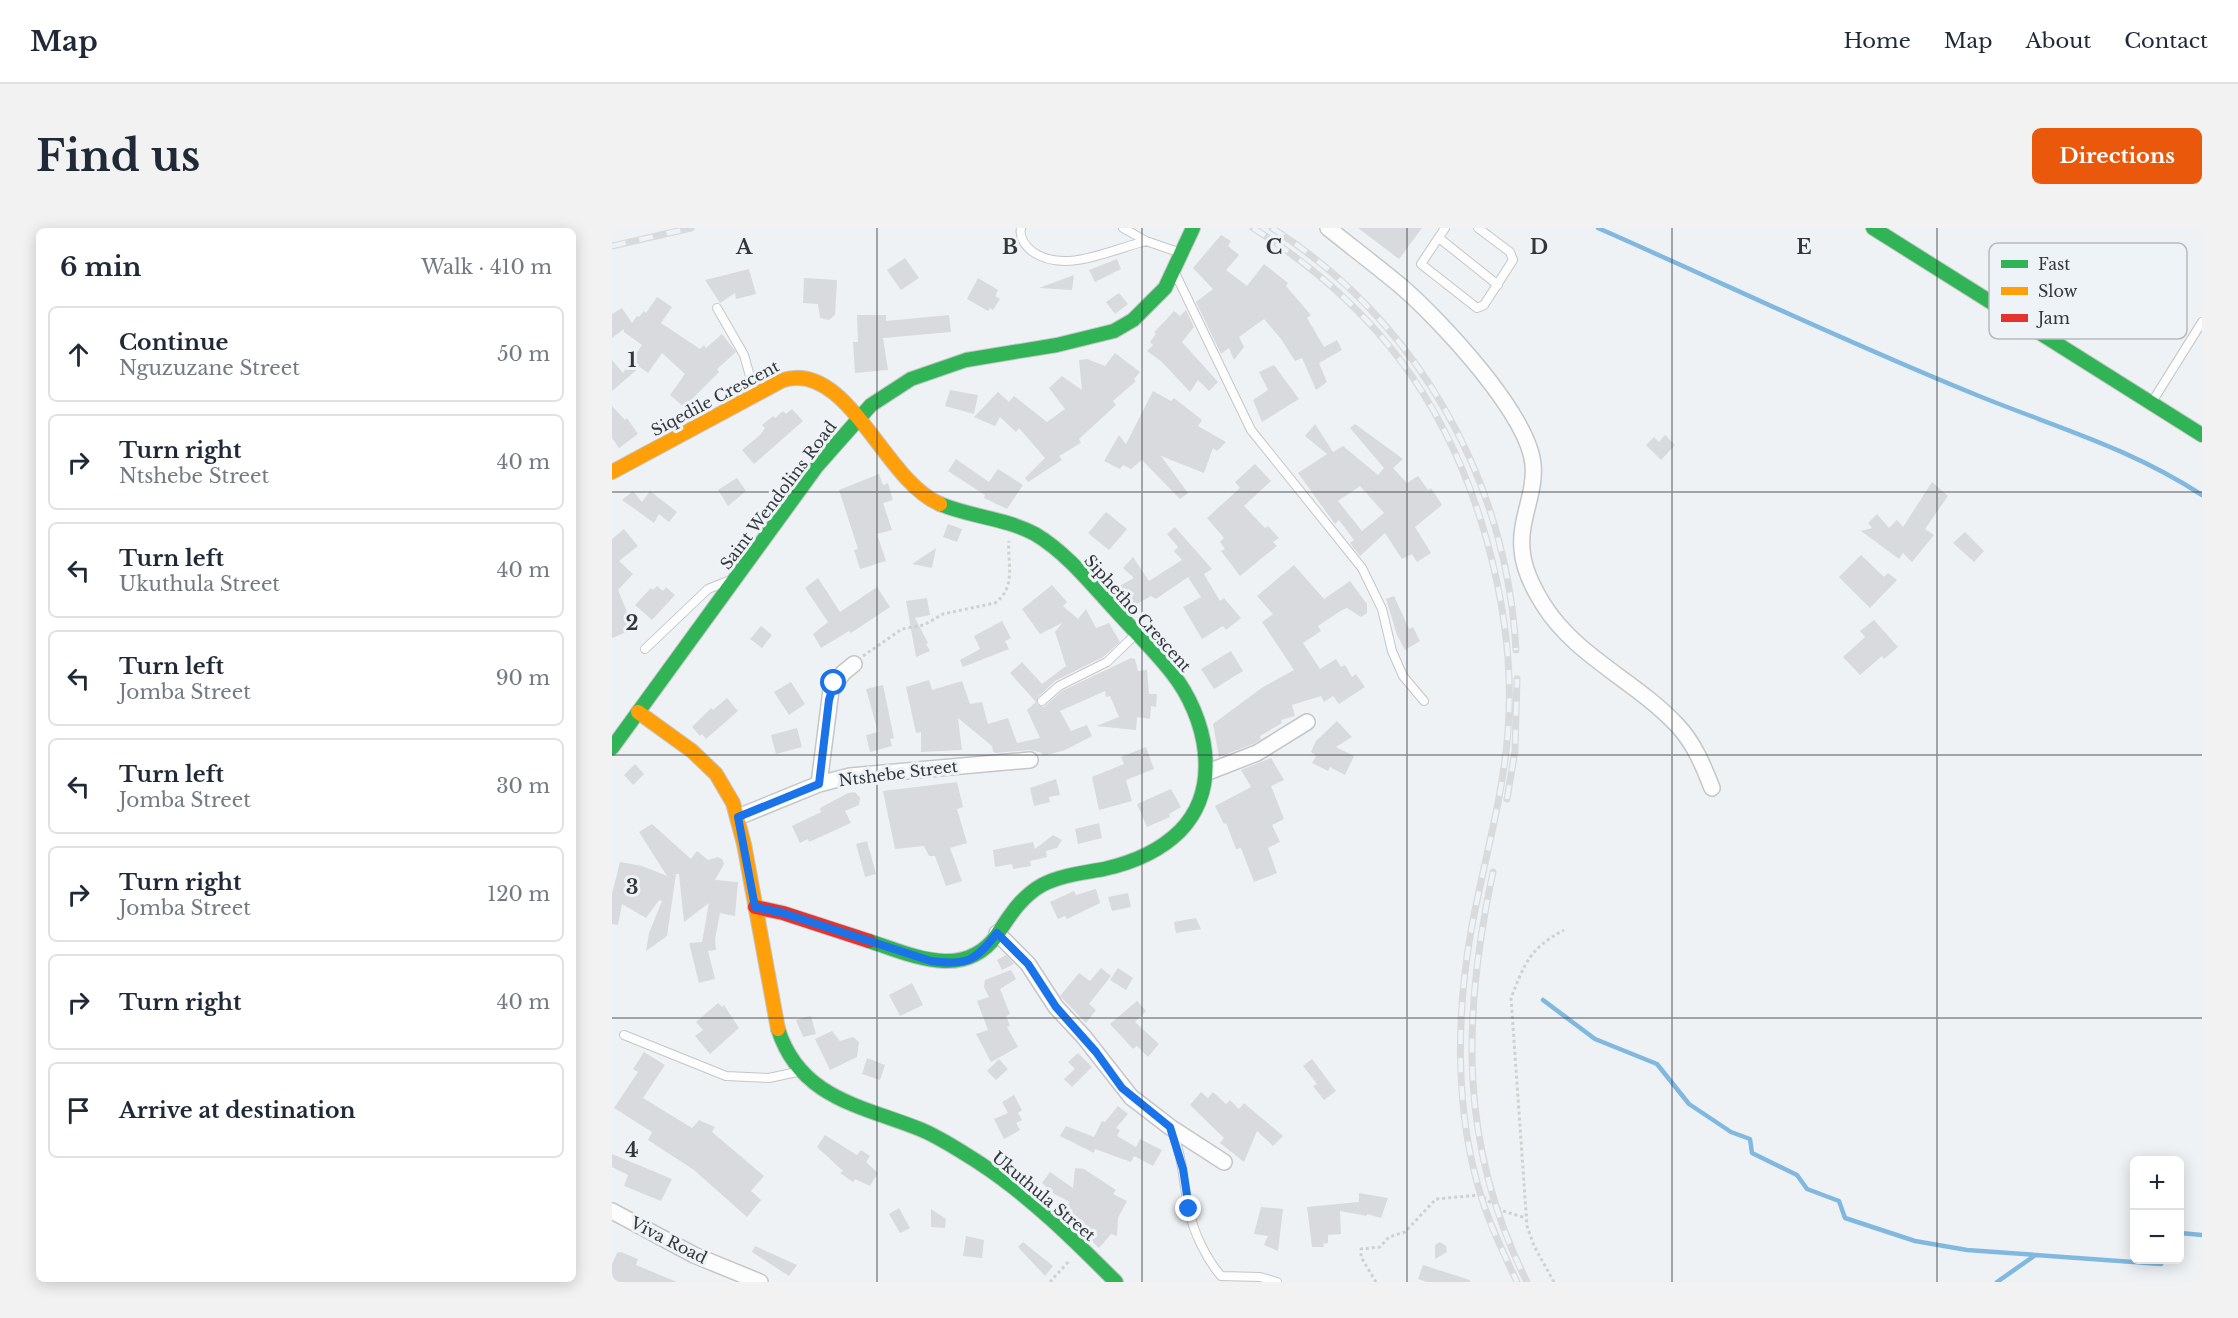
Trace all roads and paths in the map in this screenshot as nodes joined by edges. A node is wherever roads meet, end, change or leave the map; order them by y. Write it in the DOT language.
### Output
graph roads {
  1 [pos="1021,228"];
  2 [pos="1123,228"];
  3 [pos="1193,228"];
  4 [pos="1328,228"];
  5 [pos="1445,228"];
  6 [pos="1478,228"];
  7 [pos="1873,228"];
  8 [pos="1438,238"];
  9 [pos="1146,241"];
  10 [pos="1182,253"];
  11 [pos="1174,271"];
  12 [pos="1498,285"];
  13 [pos="1989,301"];
  14 [pos="717,308"];
  15 [pos="2202,322"];
  16 [pos="2049,339"];
  17 [pos="755,395"];
  18 [pos="2151,403"];
  19 [pos="858,418"];
  20 [pos="2202,435"];
  21 [pos="612,472"];
  22 [pos="1017,526"];
  23 [pos="735,579"];
  24 [pos="1136,634"];
  25 [pos="645,649"];
  26 [pos="854,664"];
  27 [pos="1042,701"];
  28 [pos="1424,701"];
  29 [pos="638,712"];
  30 [pos="1307,722"];
  31 [pos="612,748"];
  32 [pos="1030,760"];
  33 [pos="1208,772"];
  34 [pos="819,784"];
  35 [pos="1712,788"];
  36 [pos="738,817"];
  37 [pos="755,907"];
  38 [pos="1564,930"];
  39 [pos="997,933"];
  40 [pos="624,1035"];
  41 [pos="802,1071"];
  42 [pos="1170,1127"];
  43 [pos="1224,1162"];
  44 [pos="612,1211"];
  45 [pos="1527,1218"];
  46 [pos="1081,1248"];
  47 [pos="760,1282"];
  48 [pos="1050,1282"];
  49 [pos="1116,1282"];
  50 [pos="1277,1282"];
  51 [pos="1376,1282"];
  52 [pos="1554,1282"];
  1 -- 9 [label="lane"];
  2 -- 9 [label="lane"];
  3 -- 10 [label="street, Saint Wendolins Road"];
  4 -- 35 [label="street"];
  5 -- 8 [label="lane"];
  6 -- 12 [label="lane"];
  7 -- 13 [label="street"];
  8 -- 12 [label="lane"];
  8 -- 12 [label="lane"];
  9 -- 10 [label="lane"];
  10 -- 11 [label="street, Saint Wendolins Road"];
  11 -- 19 [label="street, Saint Wendolins Road"];
  11 -- 28 [label="lane"];
  14 -- 17 [label="lane"];
  15 -- 18 [label="lane"];
  16 -- 18 [label="street"];
  17 -- 19 [label="street, Siqedile Crescent"];
  17 -- 21 [label="street, Siqedile Crescent"];
  18 -- 20 [label="street"];
  19 -- 22 [label="street, Siphetho Crescent"];
  19 -- 23 [label="street, Saint Wendolins Road"];
  22 -- 24 [label="street, Siphetho Crescent"];
  22 -- 26 [label="path"];
  23 -- 25 [label="lane"];
  23 -- 29 [label="street, Saint Wendolins Road"];
  24 -- 27 [label="lane"];
  24 -- 33 [label="street, Siphetho Crescent"];
  26 -- 34 [label="street"];
  29 -- 31 [label="street, Saint Wendolins Road"];
  29 -- 36 [label="street, Ukuthula Street"];
  30 -- 33 [label="street"];
  32 -- 34 [label="street, Ntshebe Street"];
  33 -- 39 [label="street, Siphetho Crescent"];
  34 -- 36 [label="street, Ntshebe Street"];
  36 -- 37 [label="street, Ukuthula Street"];
  37 -- 39 [label="street, Siphetho Crescent"];
  37 -- 41 [label="street, Ukuthula Street"];
  38 -- 45 [label="path"];
  39 -- 42 [label="street"];
  40 -- 41 [label="lane"];
  41 -- 46 [label="street, Ukuthula Street"];
  42 -- 43 [label="street"];
  42 -- 50 [label="lane"];
  44 -- 47 [label="street, Viva Road"];
  45 -- 51 [label="path"];
  45 -- 52 [label="path"];
  46 -- 48 [label="path"];
  46 -- 49 [label="street, Ukuthula Street"];
}
